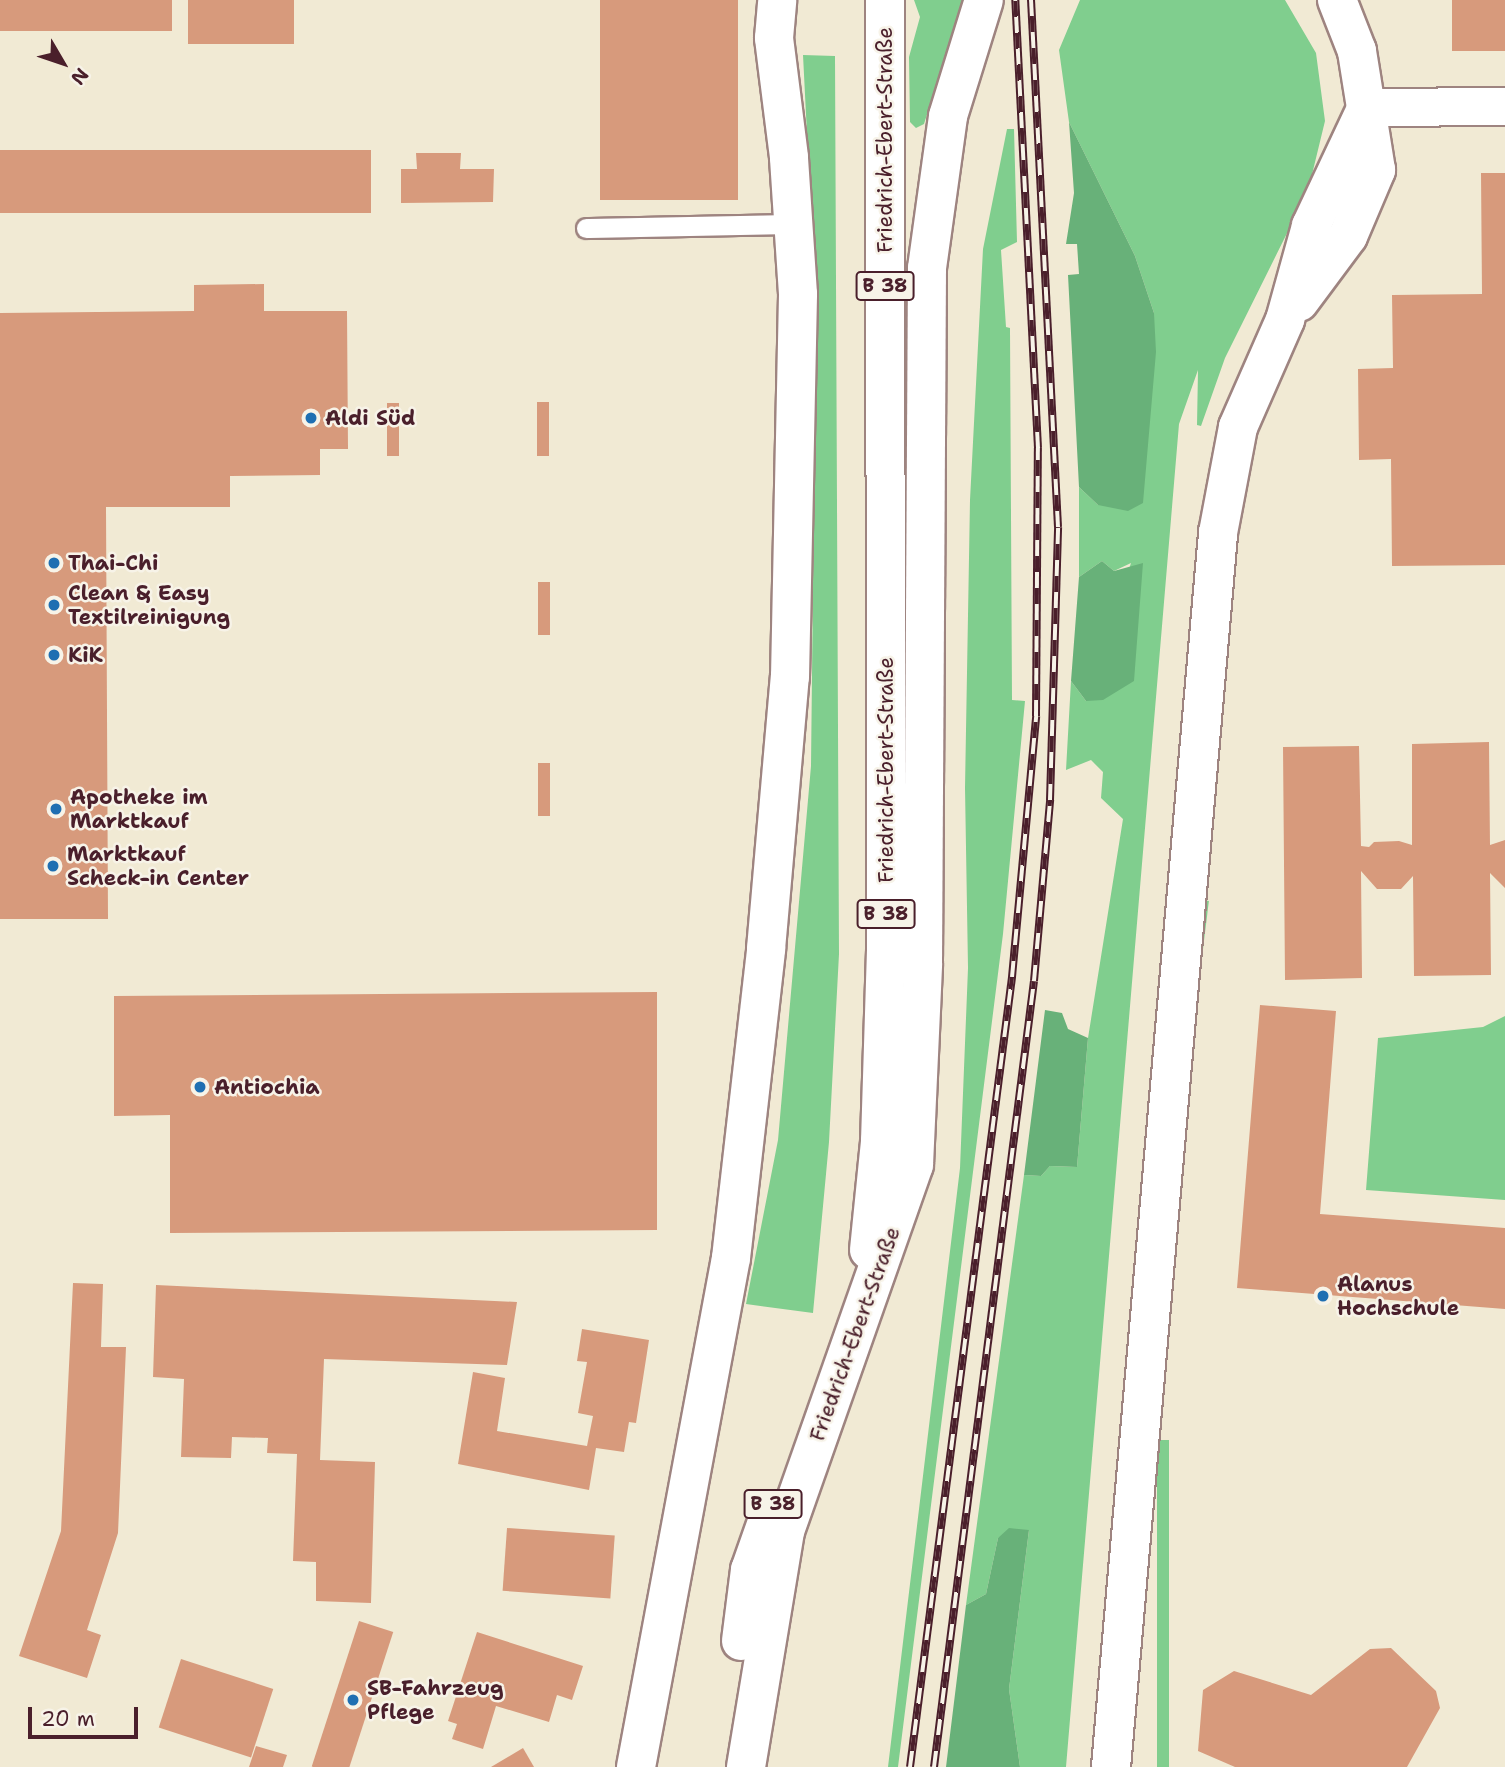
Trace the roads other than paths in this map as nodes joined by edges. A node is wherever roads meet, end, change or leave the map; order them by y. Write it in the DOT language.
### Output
graph roads {
  1 [pos="777,0"];
  2 [pos="806,0"];
  3 [pos="885,0"];
  4 [pos="1337,0"];
  5 [pos="988,7"];
  6 [pos="1505,106"];
  7 [pos="784,107"];
  8 [pos="1367,107"];
  9 [pos="793,224"];
  10 [pos="586,228"];
  11 [pos="1112,1765"];
  12 [pos="636,1767"];
  13 [pos="724,1767"];
  14 [pos="746,1767"];
  1 -- 7 [label="street"];
  2 -- 7 [label="street"];
  3 -- 13 [label="street, Friedrich-Ebert-Straße / B 38"];
  4 -- 8 [label="street"];
  5 -- 14 [label="street, Friedrich-Ebert-Straße / B 38"];
  6 -- 8 [label="street"];
  7 -- 9 [label="street"];
  8 -- 11 [label="street"];
  9 -- 10 [label="lane"];
  9 -- 12 [label="street"];
}
